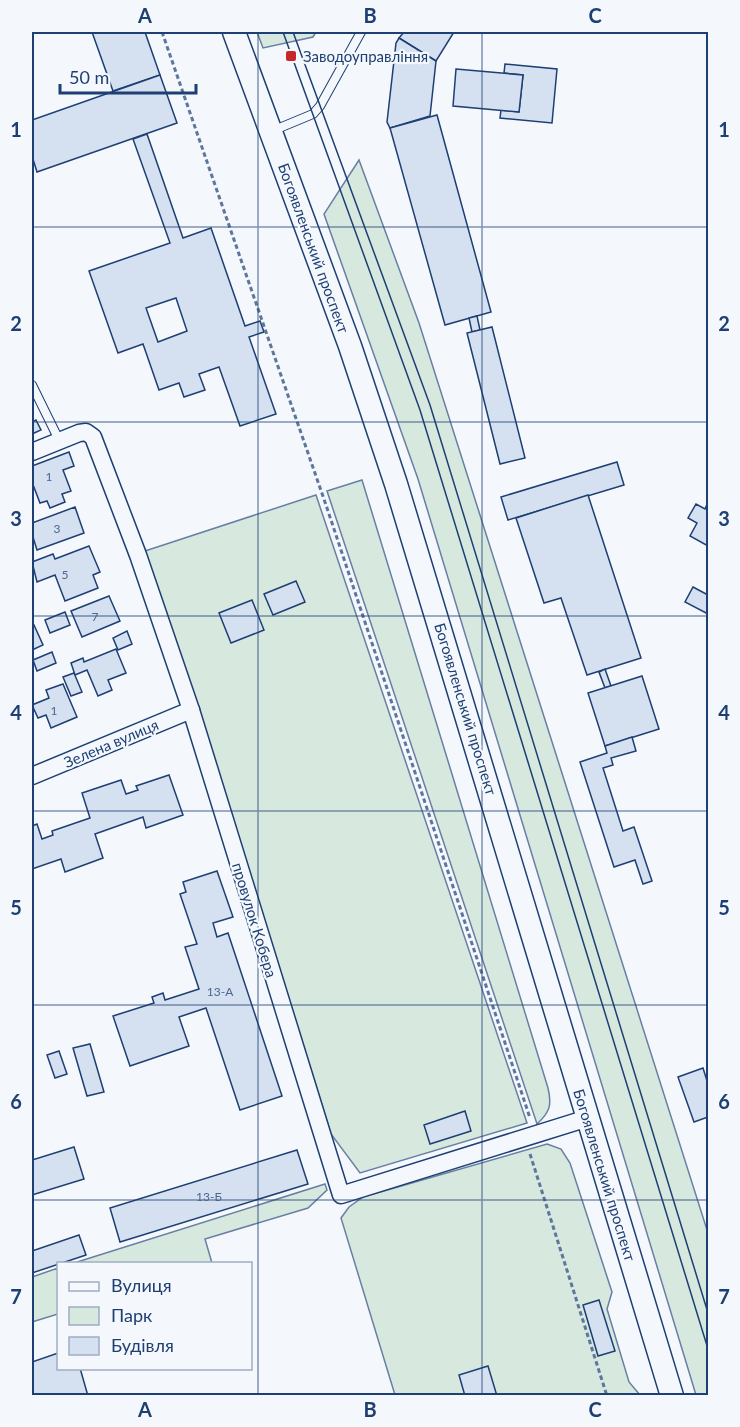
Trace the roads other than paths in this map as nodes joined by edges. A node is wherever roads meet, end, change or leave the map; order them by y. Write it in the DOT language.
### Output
graph roads {
  1 [pos="234,32"];
  2 [pos="361,32"];
  3 [pos="271,132"];
  4 [pos="32,385"];
  5 [pos="59,440"];
  6 [pos="32,452"];
  7 [pos="191,710"];
  8 [pos="32,776"];
  9 [pos="588,1118"];
  10 [pos="672,1395"];
  1 -- 3 [label="main road, Богоявленський проспект"];
  2 -- 3 [label="lane"];
  3 -- 9 [label="main road, Богоявленський проспект"];
  4 -- 5 [label="lane"];
  5 -- 6 [label="street"];
  5 -- 7 [label="street, провулок Кобера"];
  7 -- 8 [label="street, Зелена вулиця"];
  7 -- 9 [label="street, провулок Кобера"];
  9 -- 10 [label="main road, Богоявленський проспект"];
}
